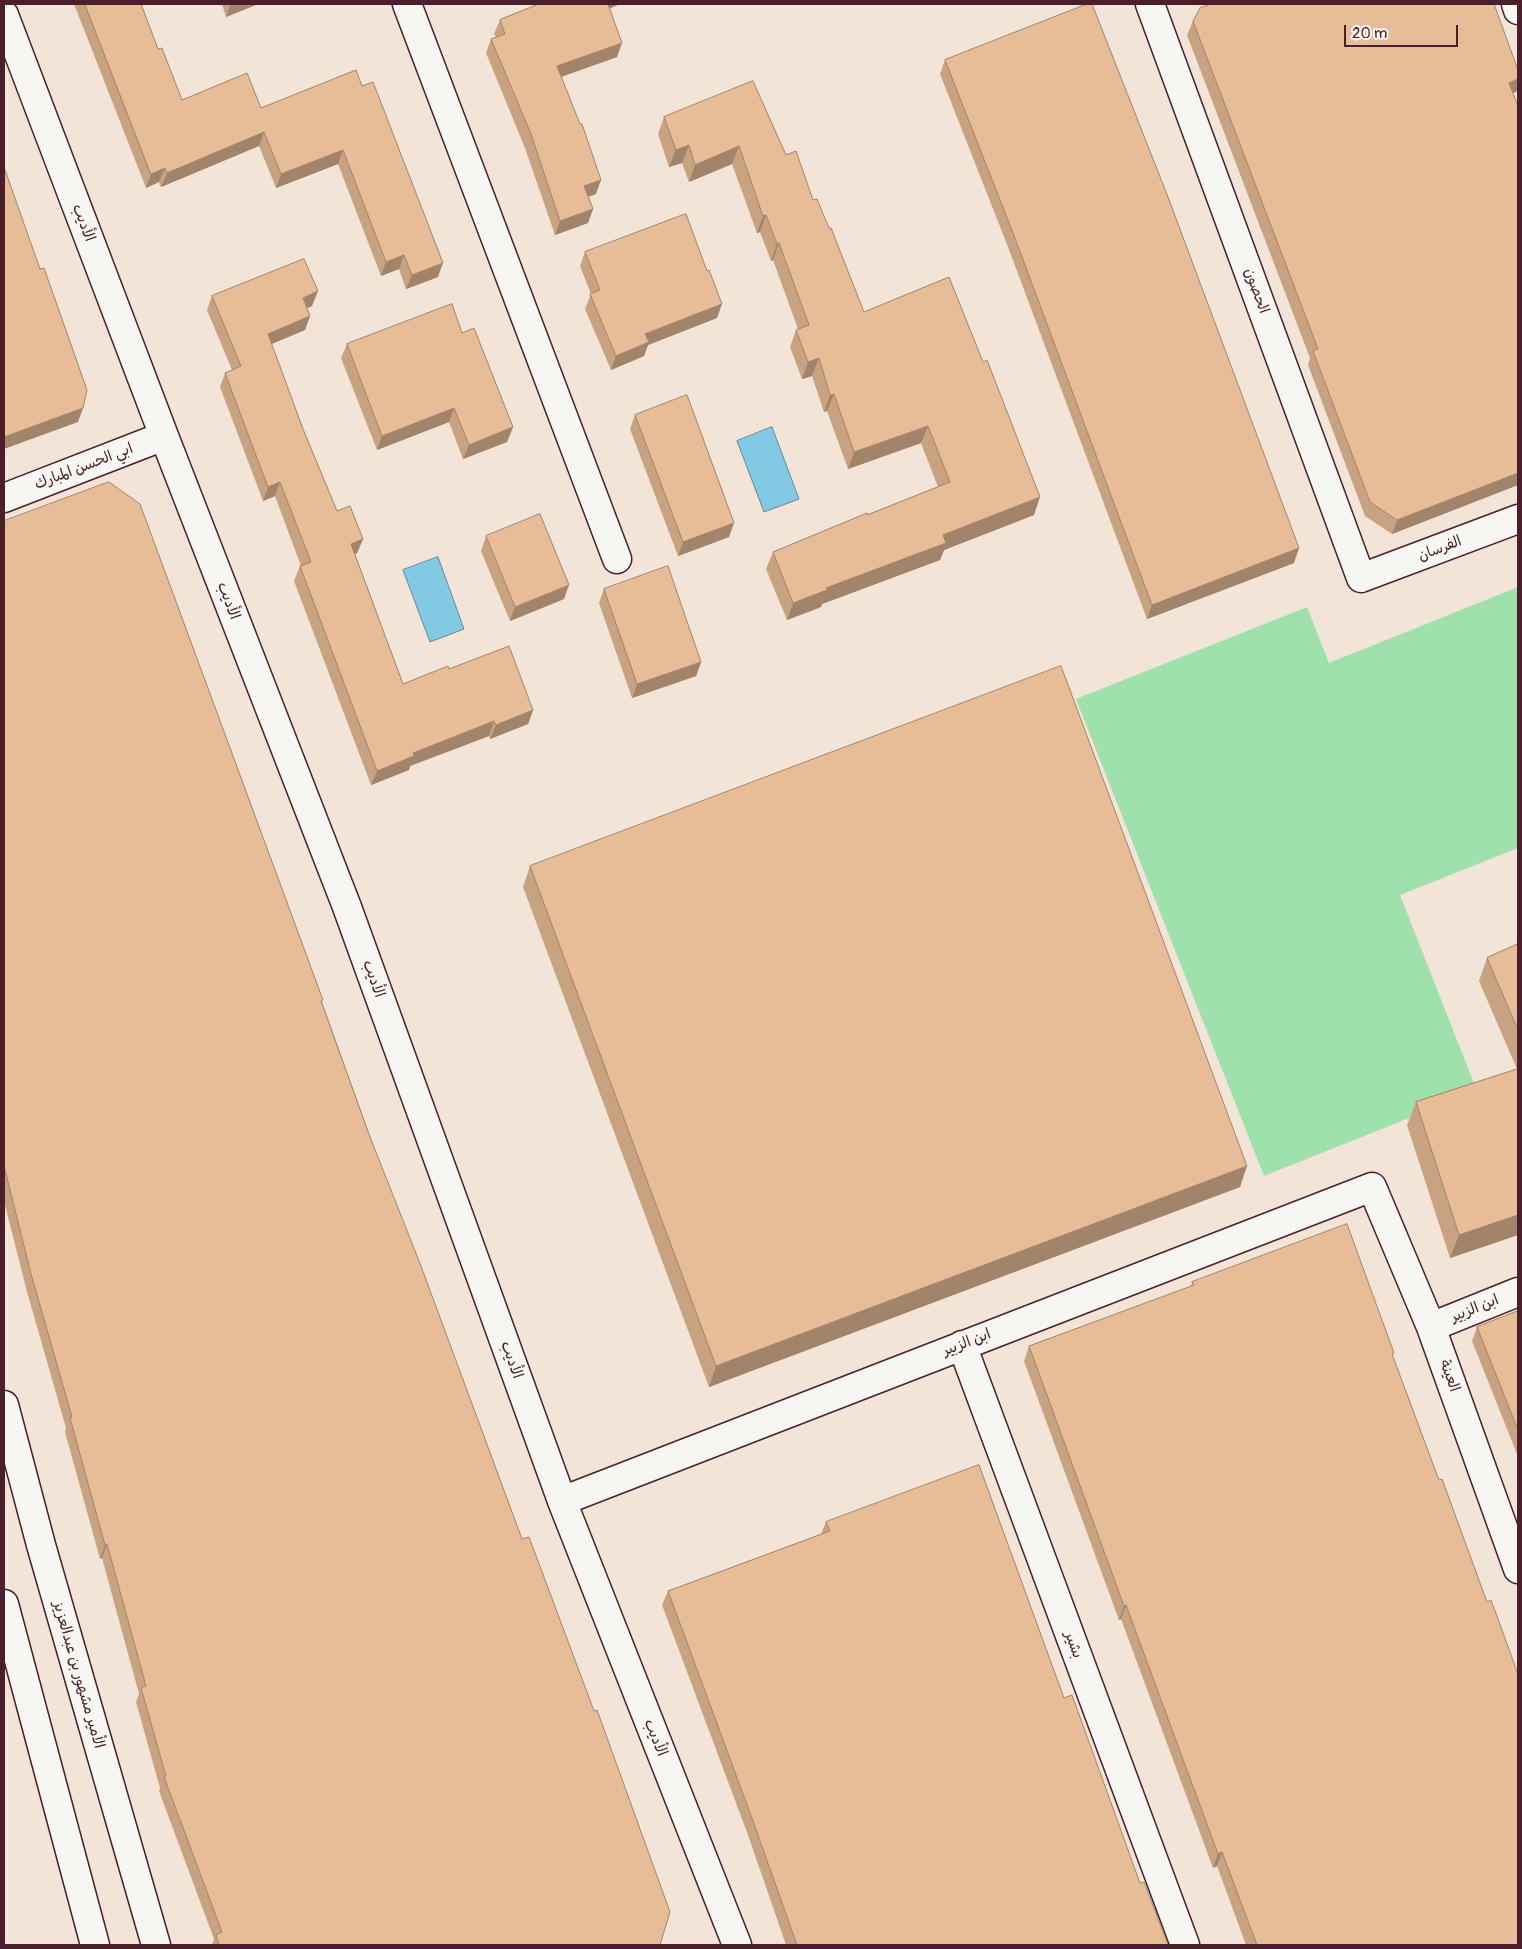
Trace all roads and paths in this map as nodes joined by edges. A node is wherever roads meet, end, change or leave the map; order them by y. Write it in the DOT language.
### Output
graph roads {
  1 [pos="407,4"];
  2 [pos="1516,4"];
  3 [pos="1154,5"];
  4 [pos="1518,10"];
  5 [pos="4,14"];
  6 [pos="164,436"];
  7 [pos="4,498"];
  8 [pos="1518,519"];
  9 [pos="617,559"];
  10 [pos="1361,578"];
  11 [pos="1372,1187"];
  12 [pos="1518,1292"];
  13 [pos="1431,1327"];
  14 [pos="962,1345"];
  15 [pos="4,1405"];
  16 [pos="562,1501"];
  17 [pos="1518,1569"];
  18 [pos="4,1604"];
  19 [pos="94,1945"];
  20 [pos="156,1945"];
  21 [pos="737,1945"];
  22 [pos="1185,1945"];
  1 -- 9 [label="street"];
  2 -- 4 [label="street"];
  3 -- 10 [label="street, الحصون"];
  5 -- 6 [label="street, الأديب"];
  6 -- 7 [label="street, ابي الحسن المبارك"];
  6 -- 16 [label="street, الأديب"];
  8 -- 10 [label="street, الفرسان"];
  11 -- 13 [label="street, العينة"];
  11 -- 14 [label="street, ابن الزبير"];
  12 -- 13 [label="street, ابن الزبير"];
  13 -- 17 [label="street, العينة"];
  14 -- 16 [label="street, ابن الزبير"];
  14 -- 22 [label="street, بشير"];
  15 -- 20 [label="street, الأمير مشهور بن عبدالعزيز"];
  16 -- 21 [label="street, الأديب"];
  18 -- 19 [label="street"];
}
